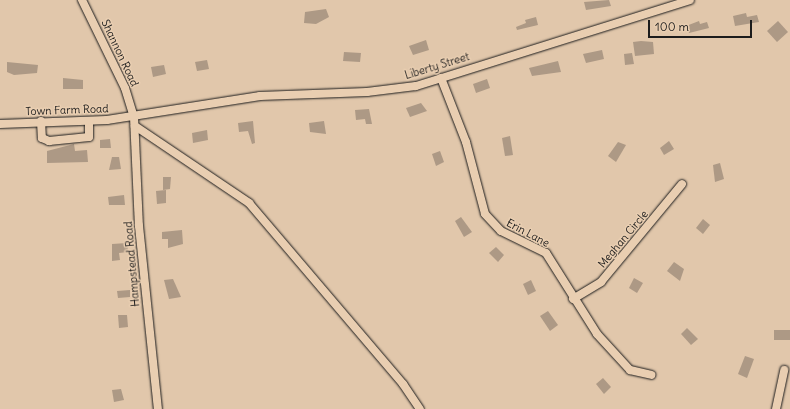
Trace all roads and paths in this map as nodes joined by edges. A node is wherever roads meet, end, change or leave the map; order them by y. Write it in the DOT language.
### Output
graph roads {
  1 [pos="82,0"];
  2 [pos="690,0"];
  3 [pos="441,78"];
  4 [pos="134,117"];
  5 [pos="42,121"];
  6 [pos="88,121"];
  7 [pos="0,124"];
  8 [pos="135,126"];
  9 [pos="682,184"];
  10 [pos="573,299"];
  11 [pos="784,370"];
  12 [pos="651,375"];
  13 [pos="158,409"];
  14 [pos="420,409"];
  15 [pos="776,409"];
  1 -- 4 [label="street, Shannon Road"];
  2 -- 3 [label="street, Liberty Street"];
  3 -- 4 [label="street, Liberty Street"];
  3 -- 10 [label="street, Erin Lane"];
  4 -- 6 [label="street, Town Farm Road"];
  4 -- 8 [label="street, Hampstead Road"];
  5 -- 6 [label="street, Town Farm Road"];
  5 -- 6 [label="street"];
  5 -- 7 [label="street, Town Farm Road"];
  8 -- 13 [label="street, Hampstead Road"];
  8 -- 14 [label="street"];
  9 -- 10 [label="street, Meghan Circle"];
  10 -- 12 [label="street, Erin Lane"];
  11 -- 15 [label="street"];
}
